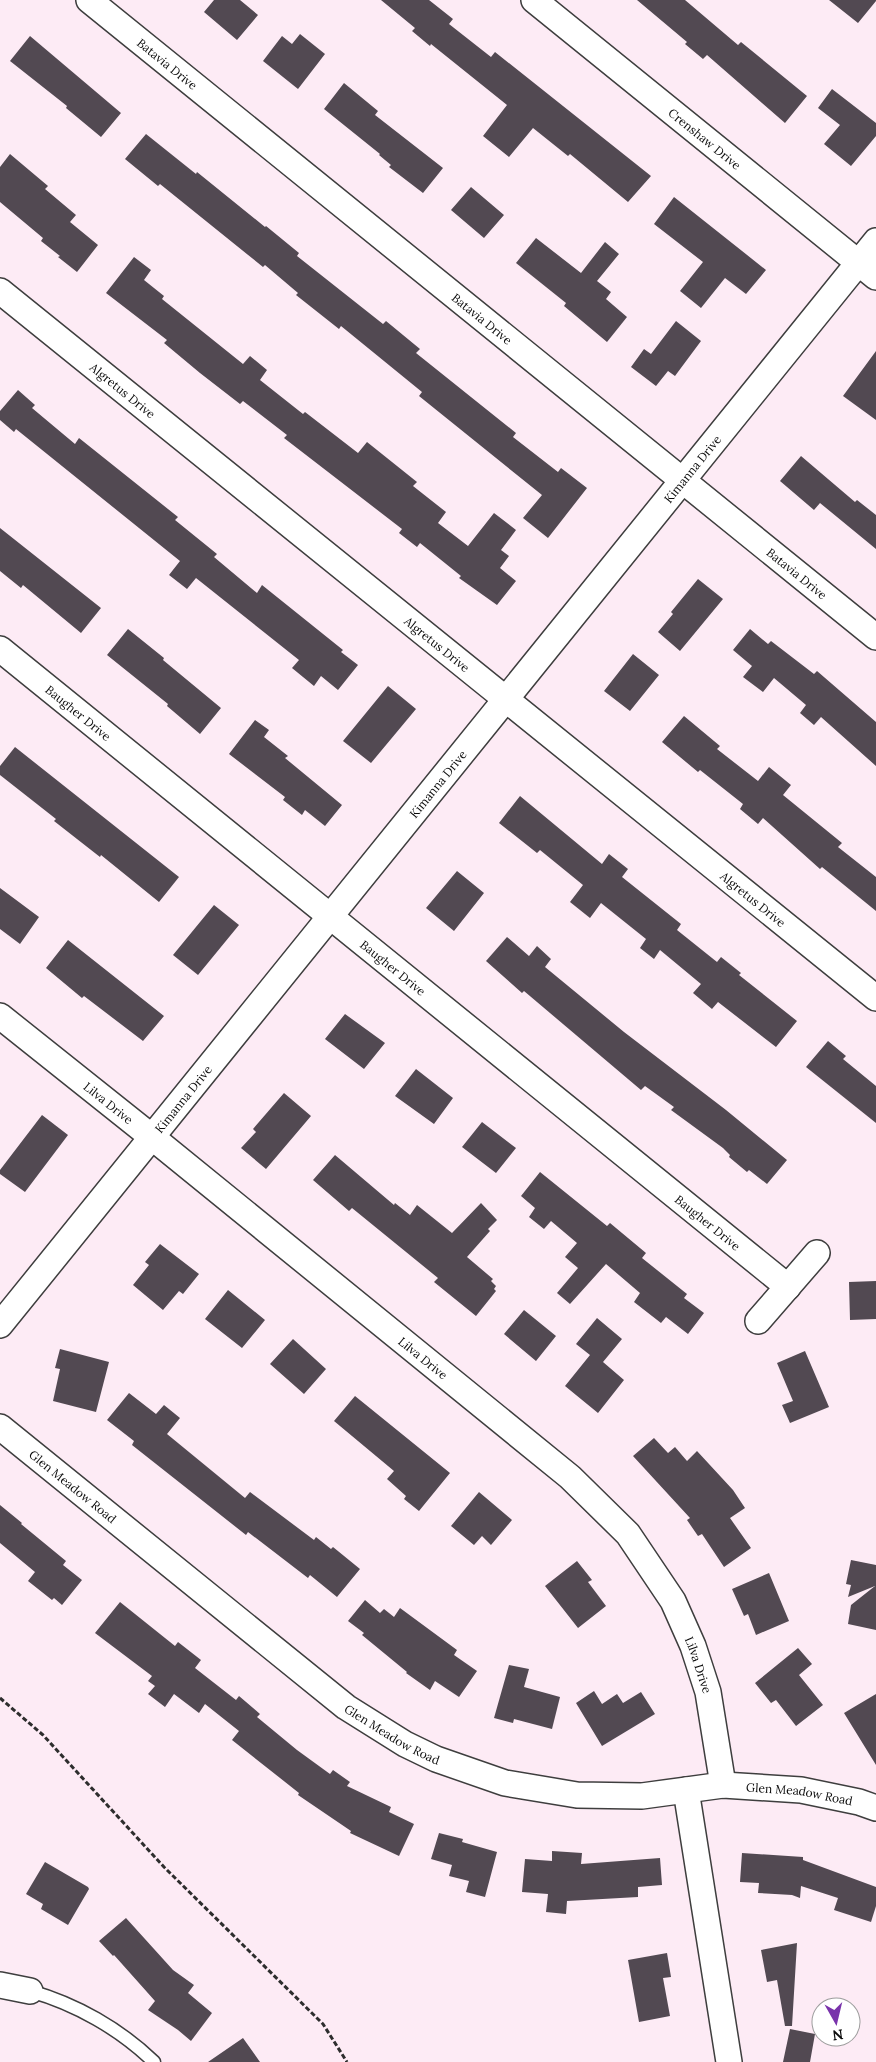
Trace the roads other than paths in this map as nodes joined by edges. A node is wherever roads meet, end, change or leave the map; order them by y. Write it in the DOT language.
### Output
graph roads {
  1 [pos="89,0"];
  2 [pos="534,0"];
  3 [pos="876,241"];
  4 [pos="867,270"];
  5 [pos="0,291"];
  6 [pos="683,481"];
  7 [pos="876,636"];
  8 [pos="0,649"];
  9 [pos="506,698"];
  10 [pos="330,916"];
  11 [pos="876,998"];
  12 [pos="0,1016"];
  13 [pos="153,1138"];
  14 [pos="817,1252"];
  15 [pos="788,1287"];
  16 [pos="758,1321"];
  17 [pos="0,1325"];
  18 [pos="0,1427"];
  19 [pos="723,1785"];
  20 [pos="686,1790"];
  21 [pos="876,1808"];
  22 [pos="0,1985"];
  23 [pos="30,1991"];
  24 [pos="154,2062"];
  25 [pos="729,2062"];
  1 -- 6 [label="street, Batavia Drive"];
  2 -- 4 [label="street, Crenshaw Drive"];
  3 -- 4 [label="street, Kimanna Drive"];
  4 -- 6 [label="street, Kimanna Drive"];
  5 -- 9 [label="street, Algretus Drive"];
  6 -- 7 [label="street, Batavia Drive"];
  6 -- 9 [label="street, Kimanna Drive"];
  8 -- 10 [label="street, Baugher Drive"];
  9 -- 10 [label="street, Kimanna Drive"];
  9 -- 11 [label="street, Algretus Drive"];
  10 -- 13 [label="street, Kimanna Drive"];
  10 -- 15 [label="street, Baugher Drive"];
  12 -- 13 [label="street, Lilva Drive"];
  13 -- 17 [label="street, Kimanna Drive"];
  13 -- 19 [label="street, Lilva Drive"];
  14 -- 15 [label="street"];
  15 -- 16 [label="street"];
  18 -- 20 [label="street, Glen Meadow Road"];
  19 -- 20 [label="street, Glen Meadow Road"];
  19 -- 21 [label="street, Glen Meadow Road"];
  20 -- 25 [label="street"];
  22 -- 23 [label="street"];
  23 -- 24 [label="lane"];
}
